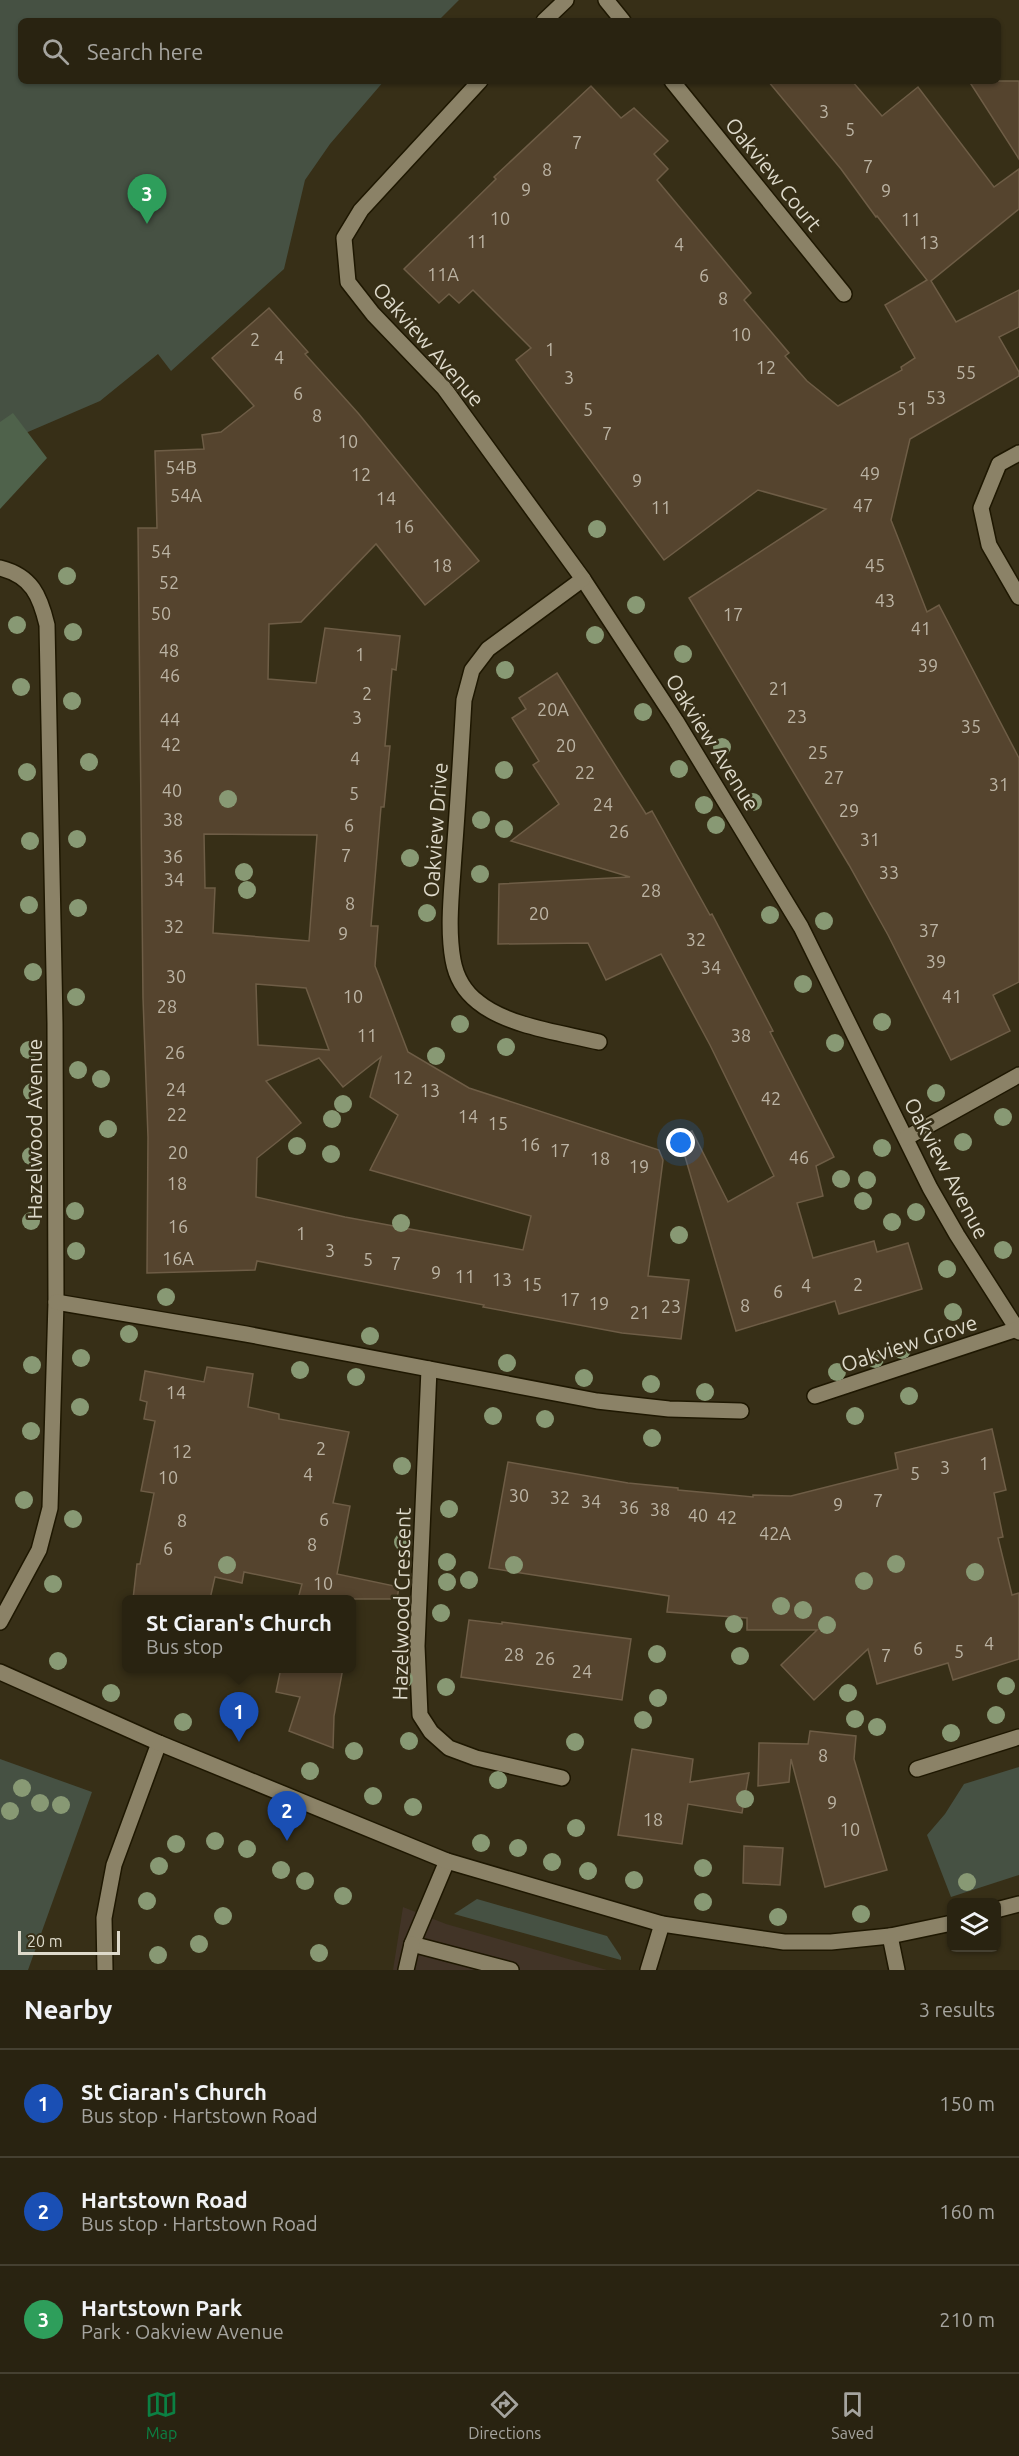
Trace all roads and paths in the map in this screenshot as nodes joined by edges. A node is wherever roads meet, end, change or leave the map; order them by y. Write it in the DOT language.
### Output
graph roads {
  1 [pos="566,0"];
  2 [pos="606,0"];
  3 [pos="547,18"];
  4 [pos="621,18"];
  5 [pos="477,84"];
  6 [pos="674,84"];
  7 [pos="844,294"];
  8 [pos="1019,453"];
  9 [pos="0,568"];
  10 [pos="583,579"];
  11 [pos="1019,597"];
  12 [pos="598,1042"];
  13 [pos="1019,1075"];
  14 [pos="906,1138"];
  15 [pos="56,1302"];
  16 [pos="1018,1330"];
  17 [pos="429,1369"];
  18 [pos="815,1396"];
  19 [pos="741,1411"];
  20 [pos="0,1622"];
  21 [pos="0,1672"];
  22 [pos="1019,1737"];
  23 [pos="159,1743"];
  24 [pos="917,1769"];
  25 [pos="562,1778"];
  26 [pos="447,1861"];
  27 [pos="1019,1904"];
  28 [pos="1001,1909"];
  29 [pos="662,1924"];
  30 [pos="947,1924"];
  31 [pos="890,1936"];
  32 [pos="412,1944"];
  33 [pos="105,1970"];
  34 [pos="406,1970"];
  35 [pos="511,1970"];
  36 [pos="648,1970"];
  37 [pos="897,1970"];
  1 -- 3 [label="street"];
  2 -- 4 [label="street"];
  5 -- 10 [label="street, Oakview Avenue"];
  6 -- 7 [label="street, Oakview Court"];
  8 -- 11 [label="street"];
  9 -- 15 [label="street, Hazelwood Avenue"];
  10 -- 12 [label="street, Oakview Drive"];
  10 -- 14 [label="street, Oakview Avenue"];
  13 -- 14 [label="street"];
  14 -- 16 [label="street, Oakview Avenue"];
  15 -- 17 [label="street"];
  15 -- 20 [label="street, Hazelwood Avenue"];
  16 -- 18 [label="street, Oakview Grove"];
  17 -- 19 [label="street"];
  17 -- 25 [label="street, Hazelwood Crescent"];
  21 -- 23 [label="street"];
  22 -- 24 [label="street"];
  23 -- 26 [label="street"];
  23 -- 33 [label="street"];
  26 -- 29 [label="street"];
  26 -- 32 [label="street"];
  27 -- 28 [label="street"];
  29 -- 31 [label="street"];
  29 -- 36 [label="street"];
  30 -- 31 [label="street"];
  31 -- 37 [label="street"];
  32 -- 34 [label="street"];
  32 -- 35 [label="street"];
}
